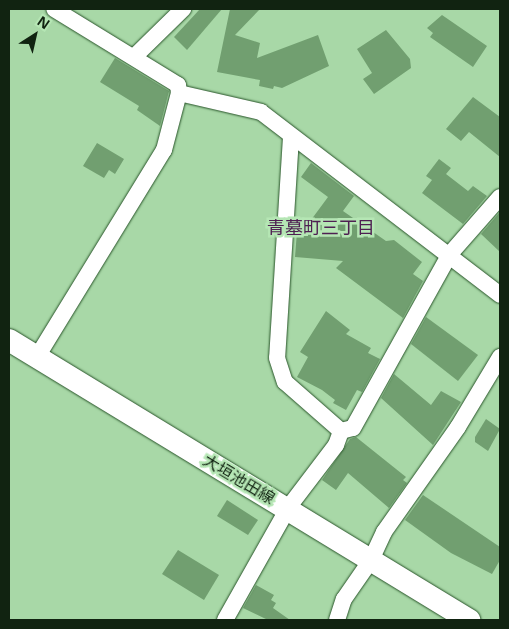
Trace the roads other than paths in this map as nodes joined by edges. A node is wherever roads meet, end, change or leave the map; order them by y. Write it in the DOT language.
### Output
graph roads {
  1 [pos="54,9"];
  2 [pos="183,9"];
  3 [pos="134,57"];
  4 [pos="179,94"];
  5 [pos="291,137"];
  6 [pos="500,197"];
  7 [pos="450,254"];
  8 [pos="500,295"];
  9 [pos="9,340"];
  10 [pos="37,357"];
  11 [pos="500,357"];
  12 [pos="342,431"];
  13 [pos="288,508"];
  14 [pos="371,560"];
  15 [pos="225,620"];
  16 [pos="337,620"];
  17 [pos="469,620"];
  1 -- 3 [label="street"];
  2 -- 3 [label="street"];
  3 -- 4 [label="street"];
  4 -- 5 [label="street"];
  4 -- 10 [label="street"];
  5 -- 7 [label="street"];
  5 -- 12 [label="street"];
  6 -- 7 [label="street"];
  7 -- 8 [label="street"];
  7 -- 12 [label="street"];
  9 -- 10 [label="main road, 大垣池田線"];
  10 -- 13 [label="main road, 大垣池田線"];
  11 -- 14 [label="street"];
  12 -- 13 [label="street"];
  13 -- 14 [label="main road, 大垣池田線"];
  13 -- 15 [label="street"];
  14 -- 16 [label="street"];
  14 -- 17 [label="main road, 大垣池田線"];
}
